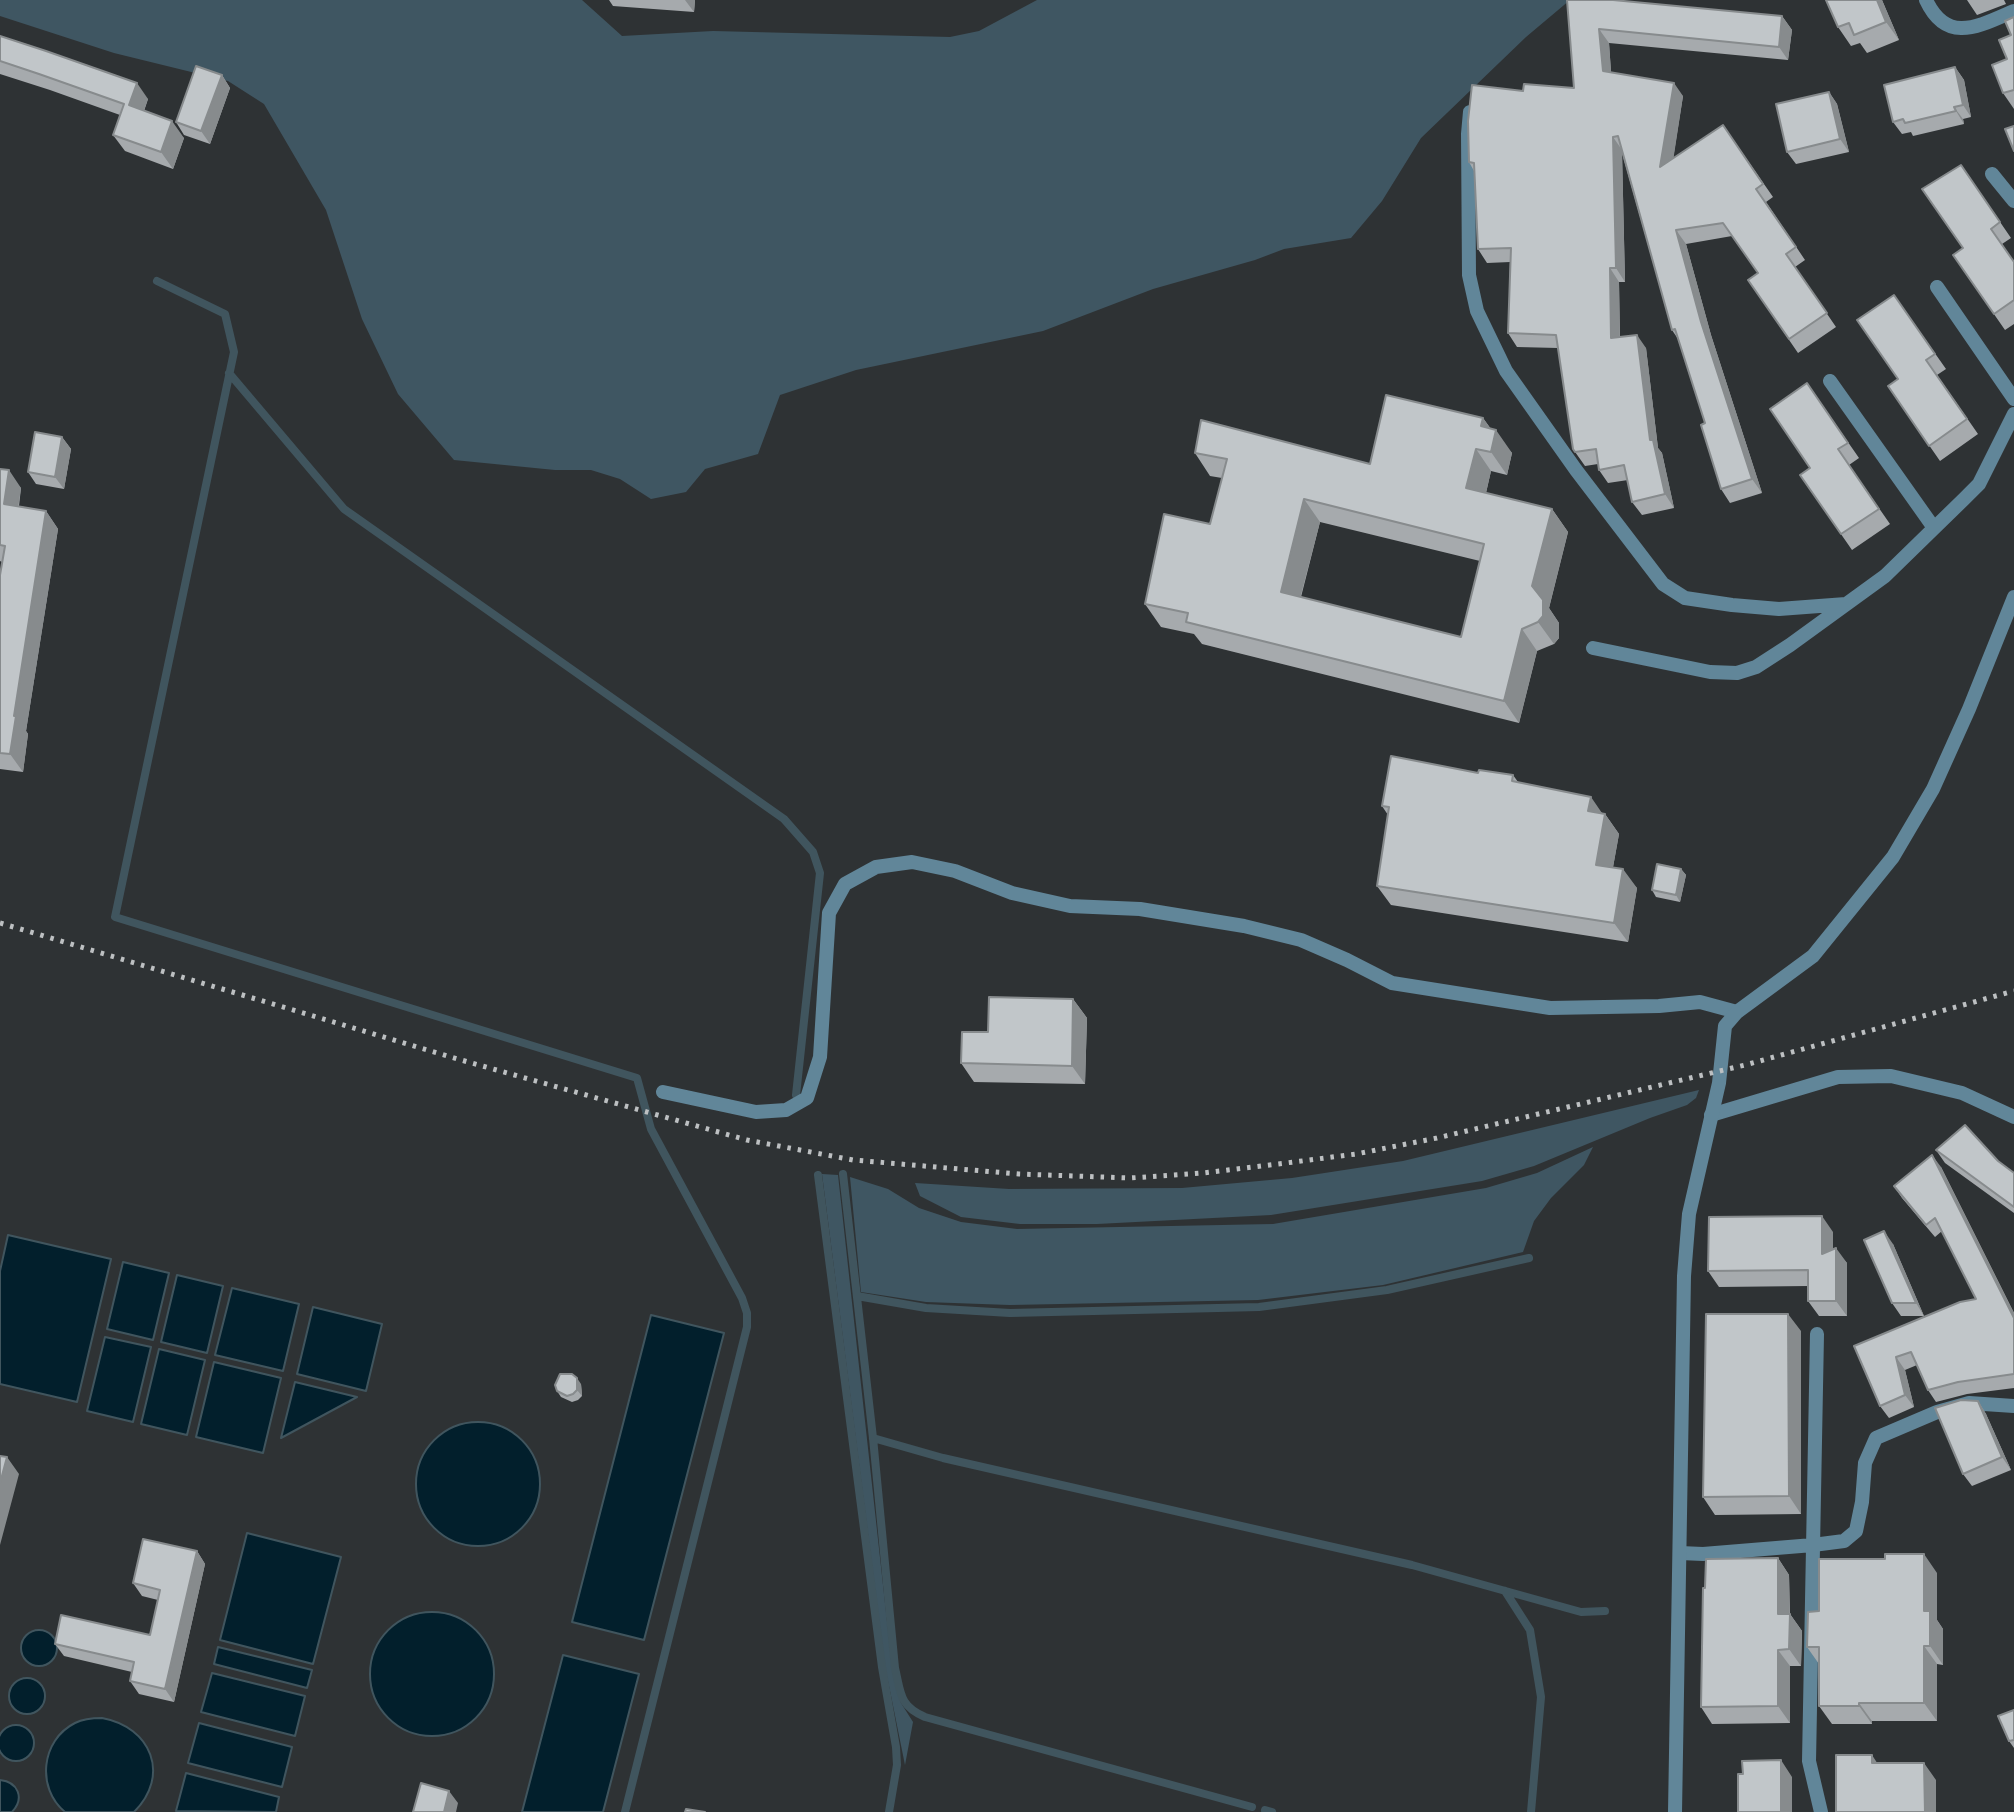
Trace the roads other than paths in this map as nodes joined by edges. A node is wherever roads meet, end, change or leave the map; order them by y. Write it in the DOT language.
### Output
graph roads {
  1 [pos="1926,0"];
  2 [pos="2014,11"];
  3 [pos="1470,111"];
  4 [pos="1992,174"];
  5 [pos="2014,201"];
  6 [pos="1937,287"];
  7 [pos="1830,381"];
  8 [pos="2014,399"];
  9 [pos="2014,414"];
  10 [pos="1934,528"];
  11 [pos="2014,597"];
  12 [pos="1846,604"];
  13 [pos="1593,648"];
  14 [pos="1737,1012"];
  15 [pos="663,1092"];
  16 [pos="1711,1115"];
  17 [pos="2014,1117"];
  18 [pos="1817,1334"];
  19 [pos="2014,1406"];
  20 [pos="1813,1545"];
  21 [pos="1679,1553"];
  22 [pos="1675,1812"];
  23 [pos="1821,1812"];
  1 -- 2 [label="street"];
  3 -- 12 [label="street"];
  4 -- 5 [label="street"];
  6 -- 8 [label="street"];
  7 -- 10 [label="street"];
  9 -- 10 [label="street"];
  10 -- 12 [label="street"];
  11 -- 14 [label="street"];
  12 -- 13 [label="street"];
  14 -- 15 [label="street"];
  14 -- 16 [label="street"];
  16 -- 17 [label="street"];
  16 -- 21 [label="street"];
  18 -- 20 [label="street"];
  19 -- 20 [label="street"];
  20 -- 21 [label="street"];
  20 -- 23 [label="street"];
  21 -- 22 [label="street"];
}
